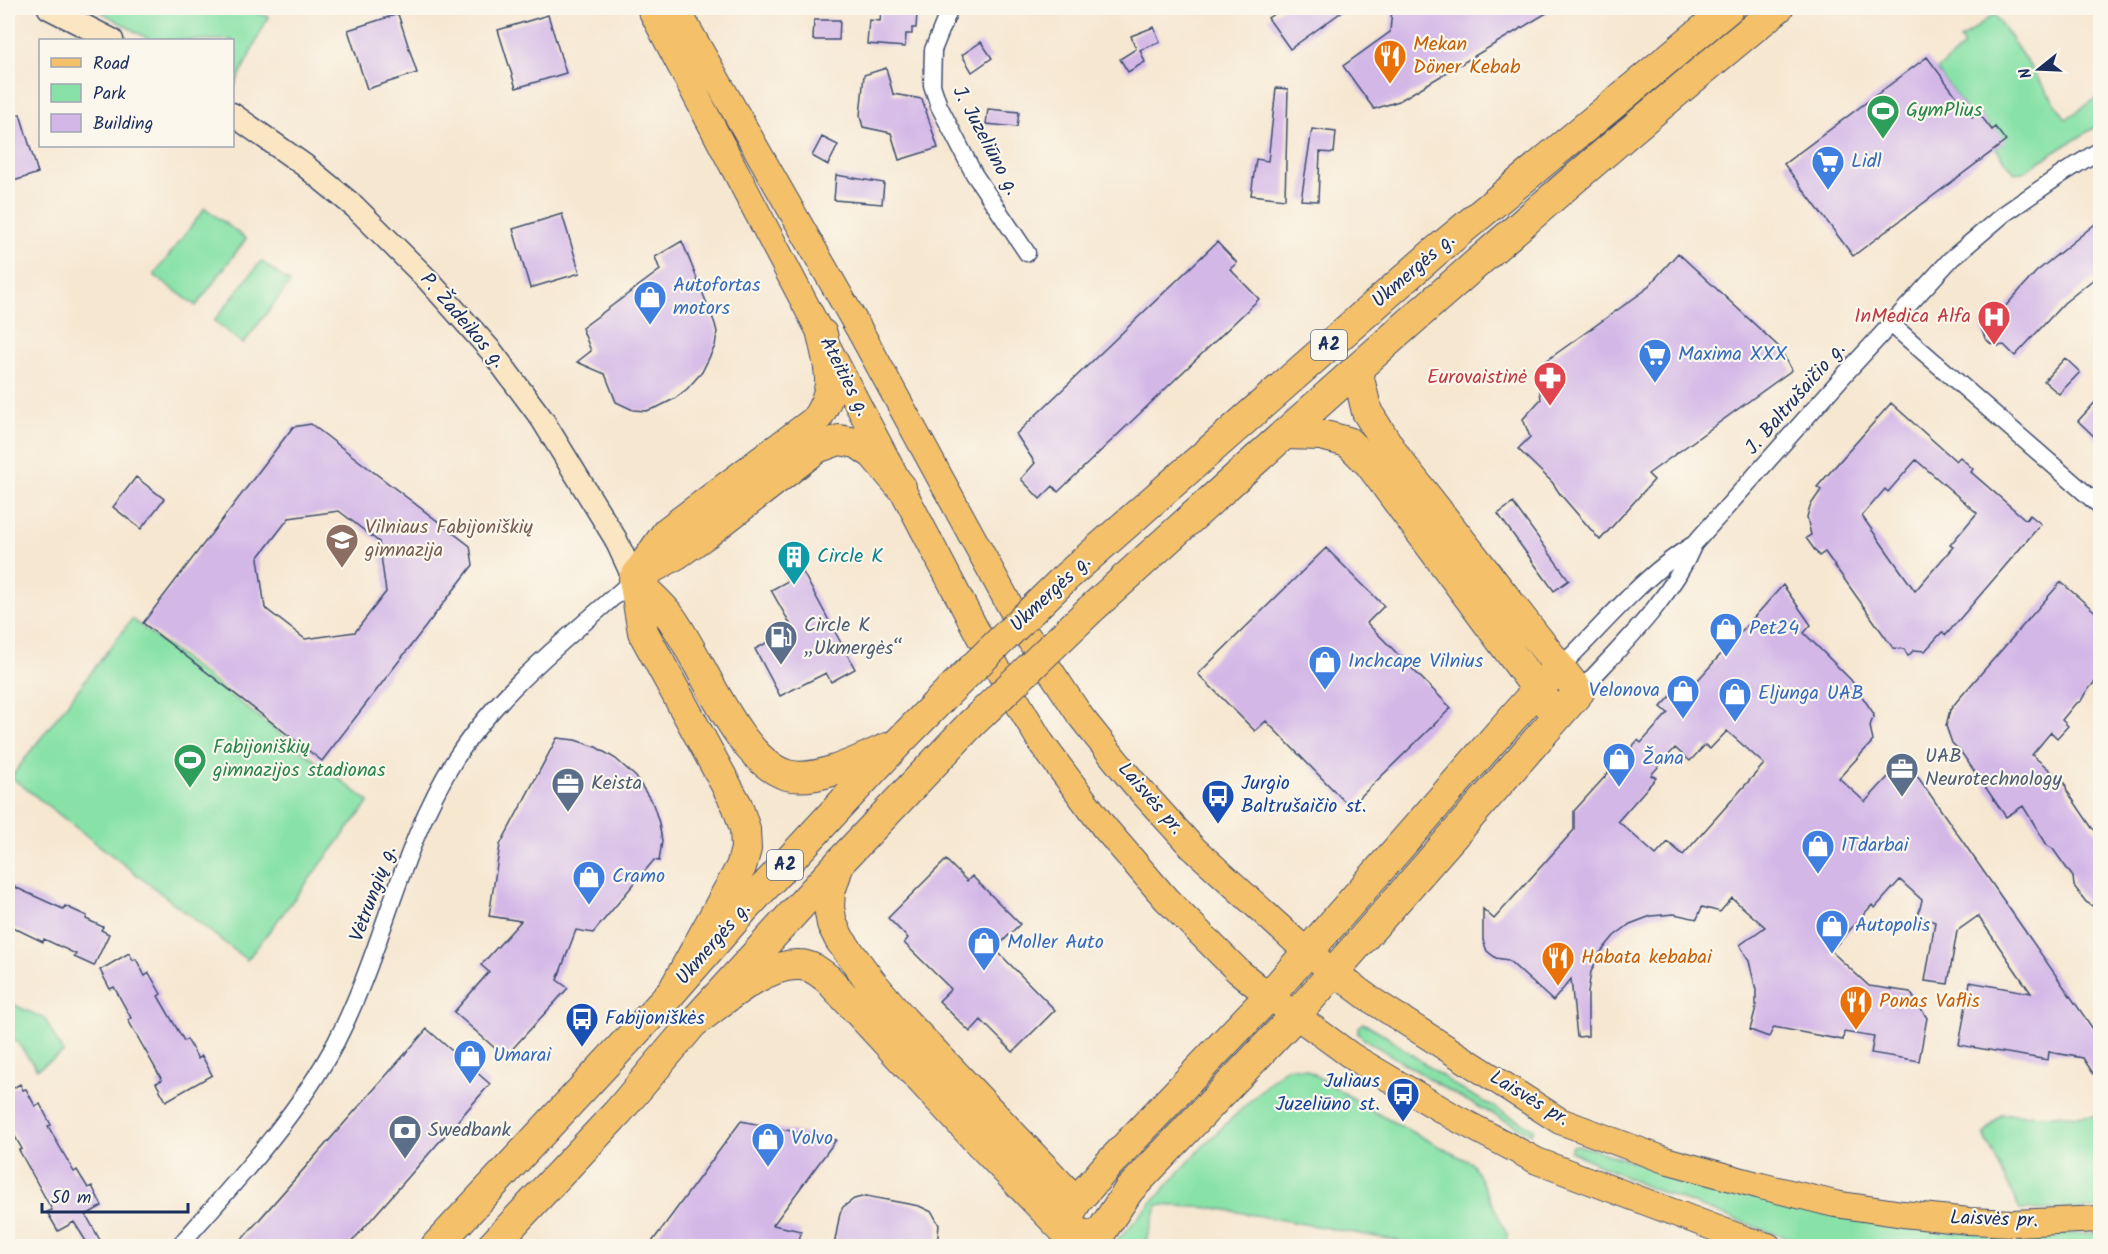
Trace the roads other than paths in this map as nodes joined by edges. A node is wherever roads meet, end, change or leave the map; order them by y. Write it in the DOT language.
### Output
graph roads {
  1 [pos="49,8"];
  2 [pos="650,8"];
  3 [pos="676,8"];
  4 [pos="950,8"];
  5 [pos="1729,8"];
  6 [pos="1778,8"];
  7 [pos="110,39"];
  8 [pos="234,115"];
  9 [pos="2100,150"];
  10 [pos="1027,253"];
  11 [pos="1891,324"];
  12 [pos="822,334"];
  13 [pos="1357,370"];
  14 [pos="1284,434"];
  15 [pos="901,487"];
  16 [pos="2100,506"];
  17 [pos="1694,544"];
  18 [pos="634,579"];
  19 [pos="1559,669"];
  20 [pos="1537,690"];
  21 [pos="1580,692"];
  22 [pos="1081,717"];
  23 [pos="1558,717"];
  24 [pos="898,743"];
  25 [pos="840,862"];
  26 [pos="1307,952"];
  27 [pos="1332,972"];
  28 [pos="674,989"];
  29 [pos="1269,996"];
  30 [pos="1295,1016"];
  31 [pos="693,1023"];
  32 [pos="1076,1202"];
  33 [pos="2100,1220"];
  34 [pos="1062,1238"];
  35 [pos="1095,1242"];
  36 [pos="179,1246"];
  37 [pos="436,1246"];
  38 [pos="492,1246"];
  39 [pos="1768,1246"];
  1 -- 7 [label="street"];
  2 -- 12 [label="main road, Ateities g."];
  3 -- 22 [label="main road, Ateities g."];
  4 -- 10 [label="street, J. Juzeliūno g."];
  5 -- 24 [label="highway, Ukmergės g. / A2, bridge"];
  6 -- 13 [label="highway, Ukmergės g. / A2"];
  8 -- 18 [label="street, P. Žadeikos g."];
  9 -- 11 [label="street, J. Baltrušaičio g."];
  11 -- 16 [label="street"];
  11 -- 17 [label="street, J. Baltrušaičio g."];
  12 -- 15 [label="main road, Ateities g."];
  12 -- 18 [label="highway"];
  13 -- 14 [label="highway, Ukmergės g. / A2"];
  13 -- 19 [label="highway"];
  14 -- 20 [label="highway"];
  14 -- 25 [label="highway, Ukmergės g. / A2, bridge"];
  15 -- 18 [label="highway"];
  15 -- 29 [label="main road, Ateities g."];
  17 -- 19 [label="street, J. Baltrušaičio g."];
  17 -- 21 [label="street, J. Baltrušaičio g."];
  18 -- 24 [label="highway"];
  18 -- 28 [label="highway"];
  18 -- 36 [label="street, Vėtrungių g."];
  19 -- 20 [label="highway"];
  19 -- 21 [label="highway"];
  20 -- 23 [label="highway"];
  20 -- 26 [label="highway"];
  21 -- 23 [label="highway"];
  22 -- 26 [label="main road, Laisvės pr."];
  23 -- 27 [label="highway"];
  24 -- 28 [label="highway, Ukmergės g. / A2"];
  25 -- 31 [label="highway, Ukmergės g. / A2"];
  25 -- 32 [label="highway"];
  26 -- 27 [label="main road, Laisvės pr."];
  26 -- 29 [label="highway"];
  27 -- 30 [label="highway"];
  27 -- 33 [label="main road, Laisvės pr."];
  28 -- 37 [label="highway, Ukmergės g. / A2"];
  29 -- 30 [label="main road"];
  29 -- 32 [label="highway"];
  30 -- 35 [label="highway"];
  30 -- 39 [label="main road"];
  31 -- 34 [label="highway"];
  31 -- 38 [label="highway, Ukmergės g. / A2"];
  32 -- 34 [label="highway"];
  32 -- 35 [label="street"];
  34 -- 35 [label="highway"];
}
